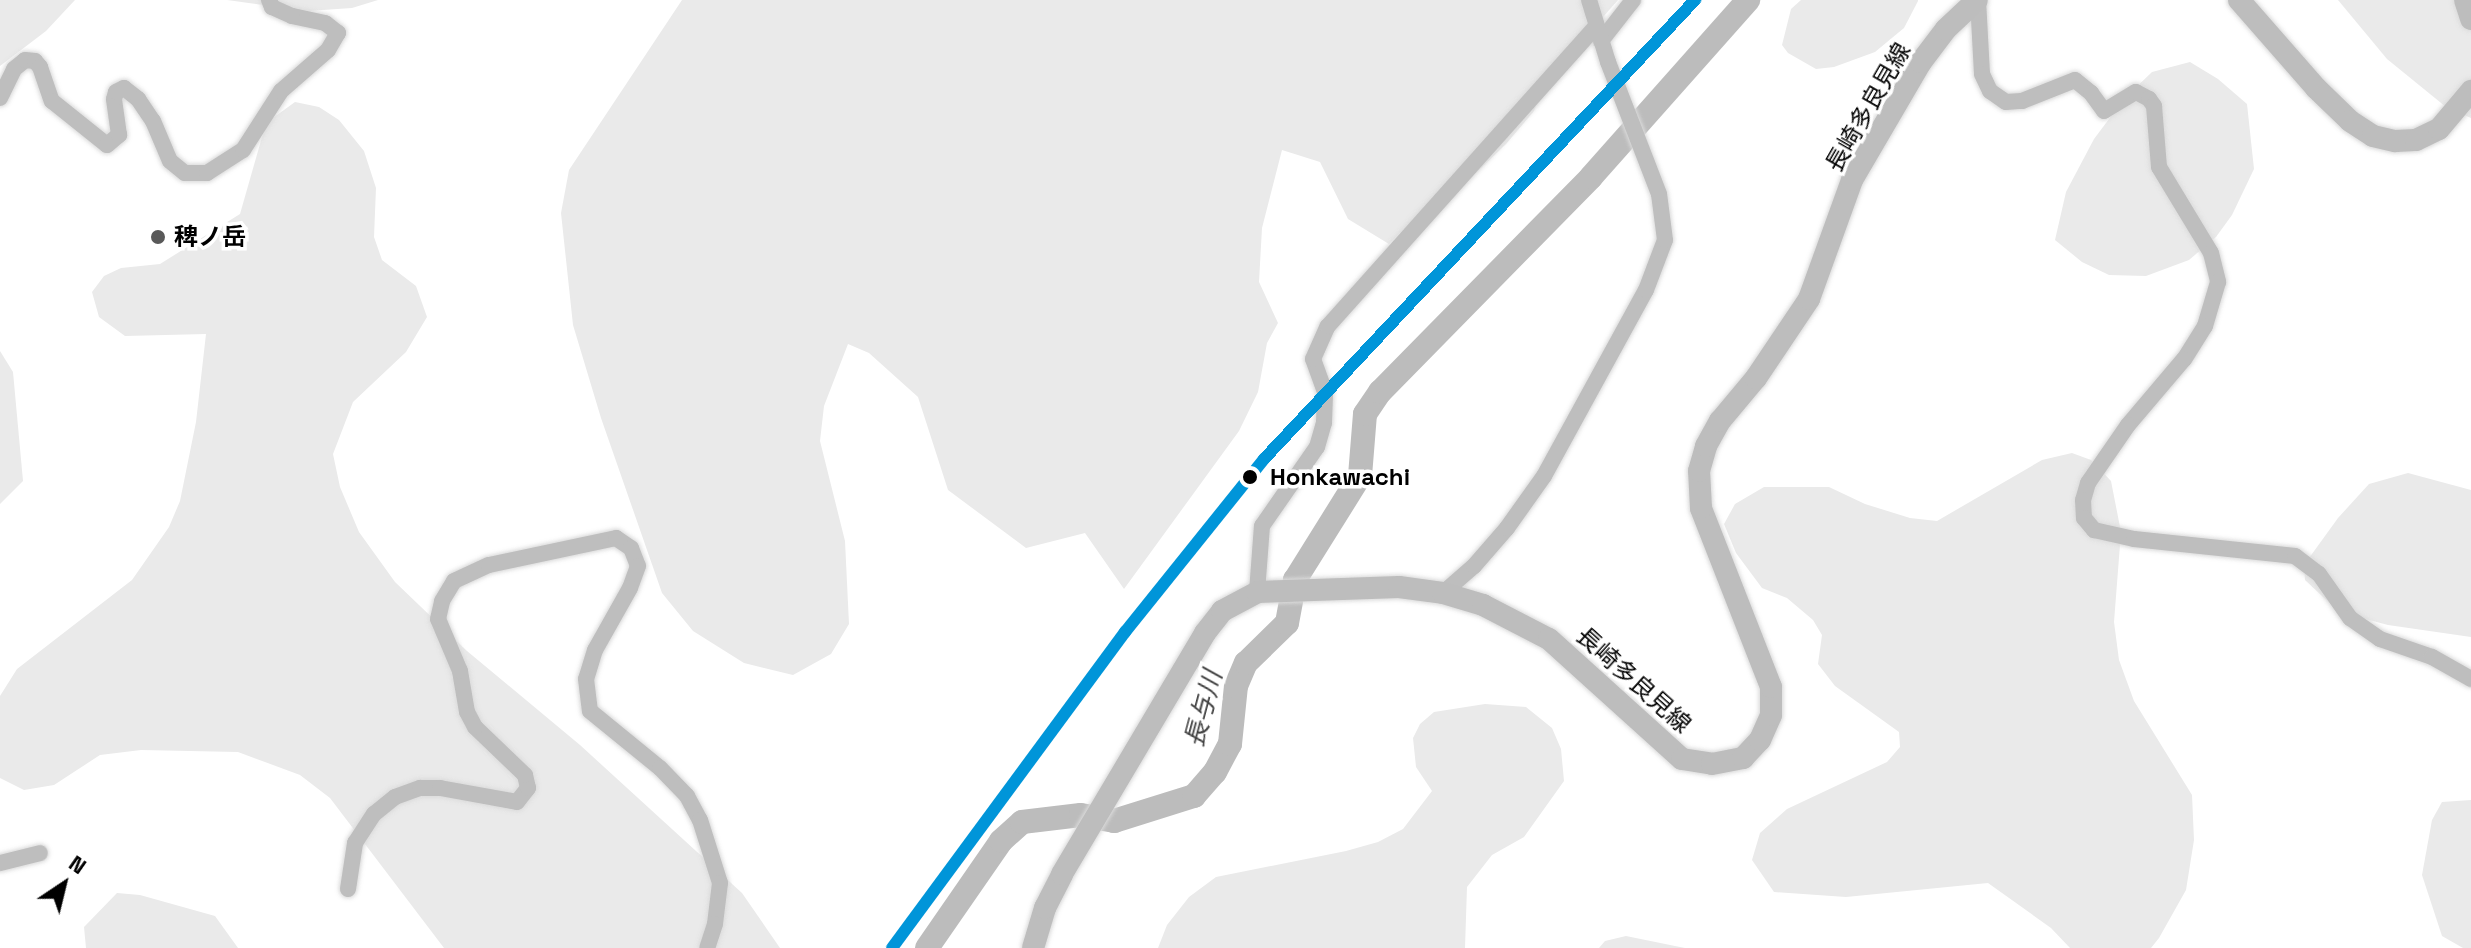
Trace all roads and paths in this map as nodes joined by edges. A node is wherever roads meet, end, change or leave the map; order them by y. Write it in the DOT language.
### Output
graph roads {
  1 [pos="269,0"];
  2 [pos="1589,0"];
  3 [pos="1633,0"];
  4 [pos="1977,0"];
  5 [pos="2239,0"];
  6 [pos="2465,0"];
  7 [pos="2471,19"];
  8 [pos="1598,33"];
  9 [pos="2471,91"];
  10 [pos="0,98"];
  11 [pos="1268,590"];
  12 [pos="1443,593"];
  13 [pos="2471,679"];
  14 [pos="40,853"];
  15 [pos="0,863"];
  16 [pos="348,889"];
  17 [pos="707,948"];
  18 [pos="1033,948"];
  1 -- 10 [label="street"];
  2 -- 8 [label="street"];
  3 -- 8 [label="street"];
  4 -- 12 [label="main road, 長崎多良見線"];
  4 -- 13 [label="street"];
  5 -- 9 [label="main road"];
  6 -- 7 [label="main road"];
  8 -- 11 [label="street"];
  8 -- 12 [label="street"];
  11 -- 12 [label="main road, 長崎多良見線"];
  11 -- 18 [label="main road, 長崎多良見線"];
  14 -- 15 [label="street"];
  16 -- 17 [label="street"];
}
